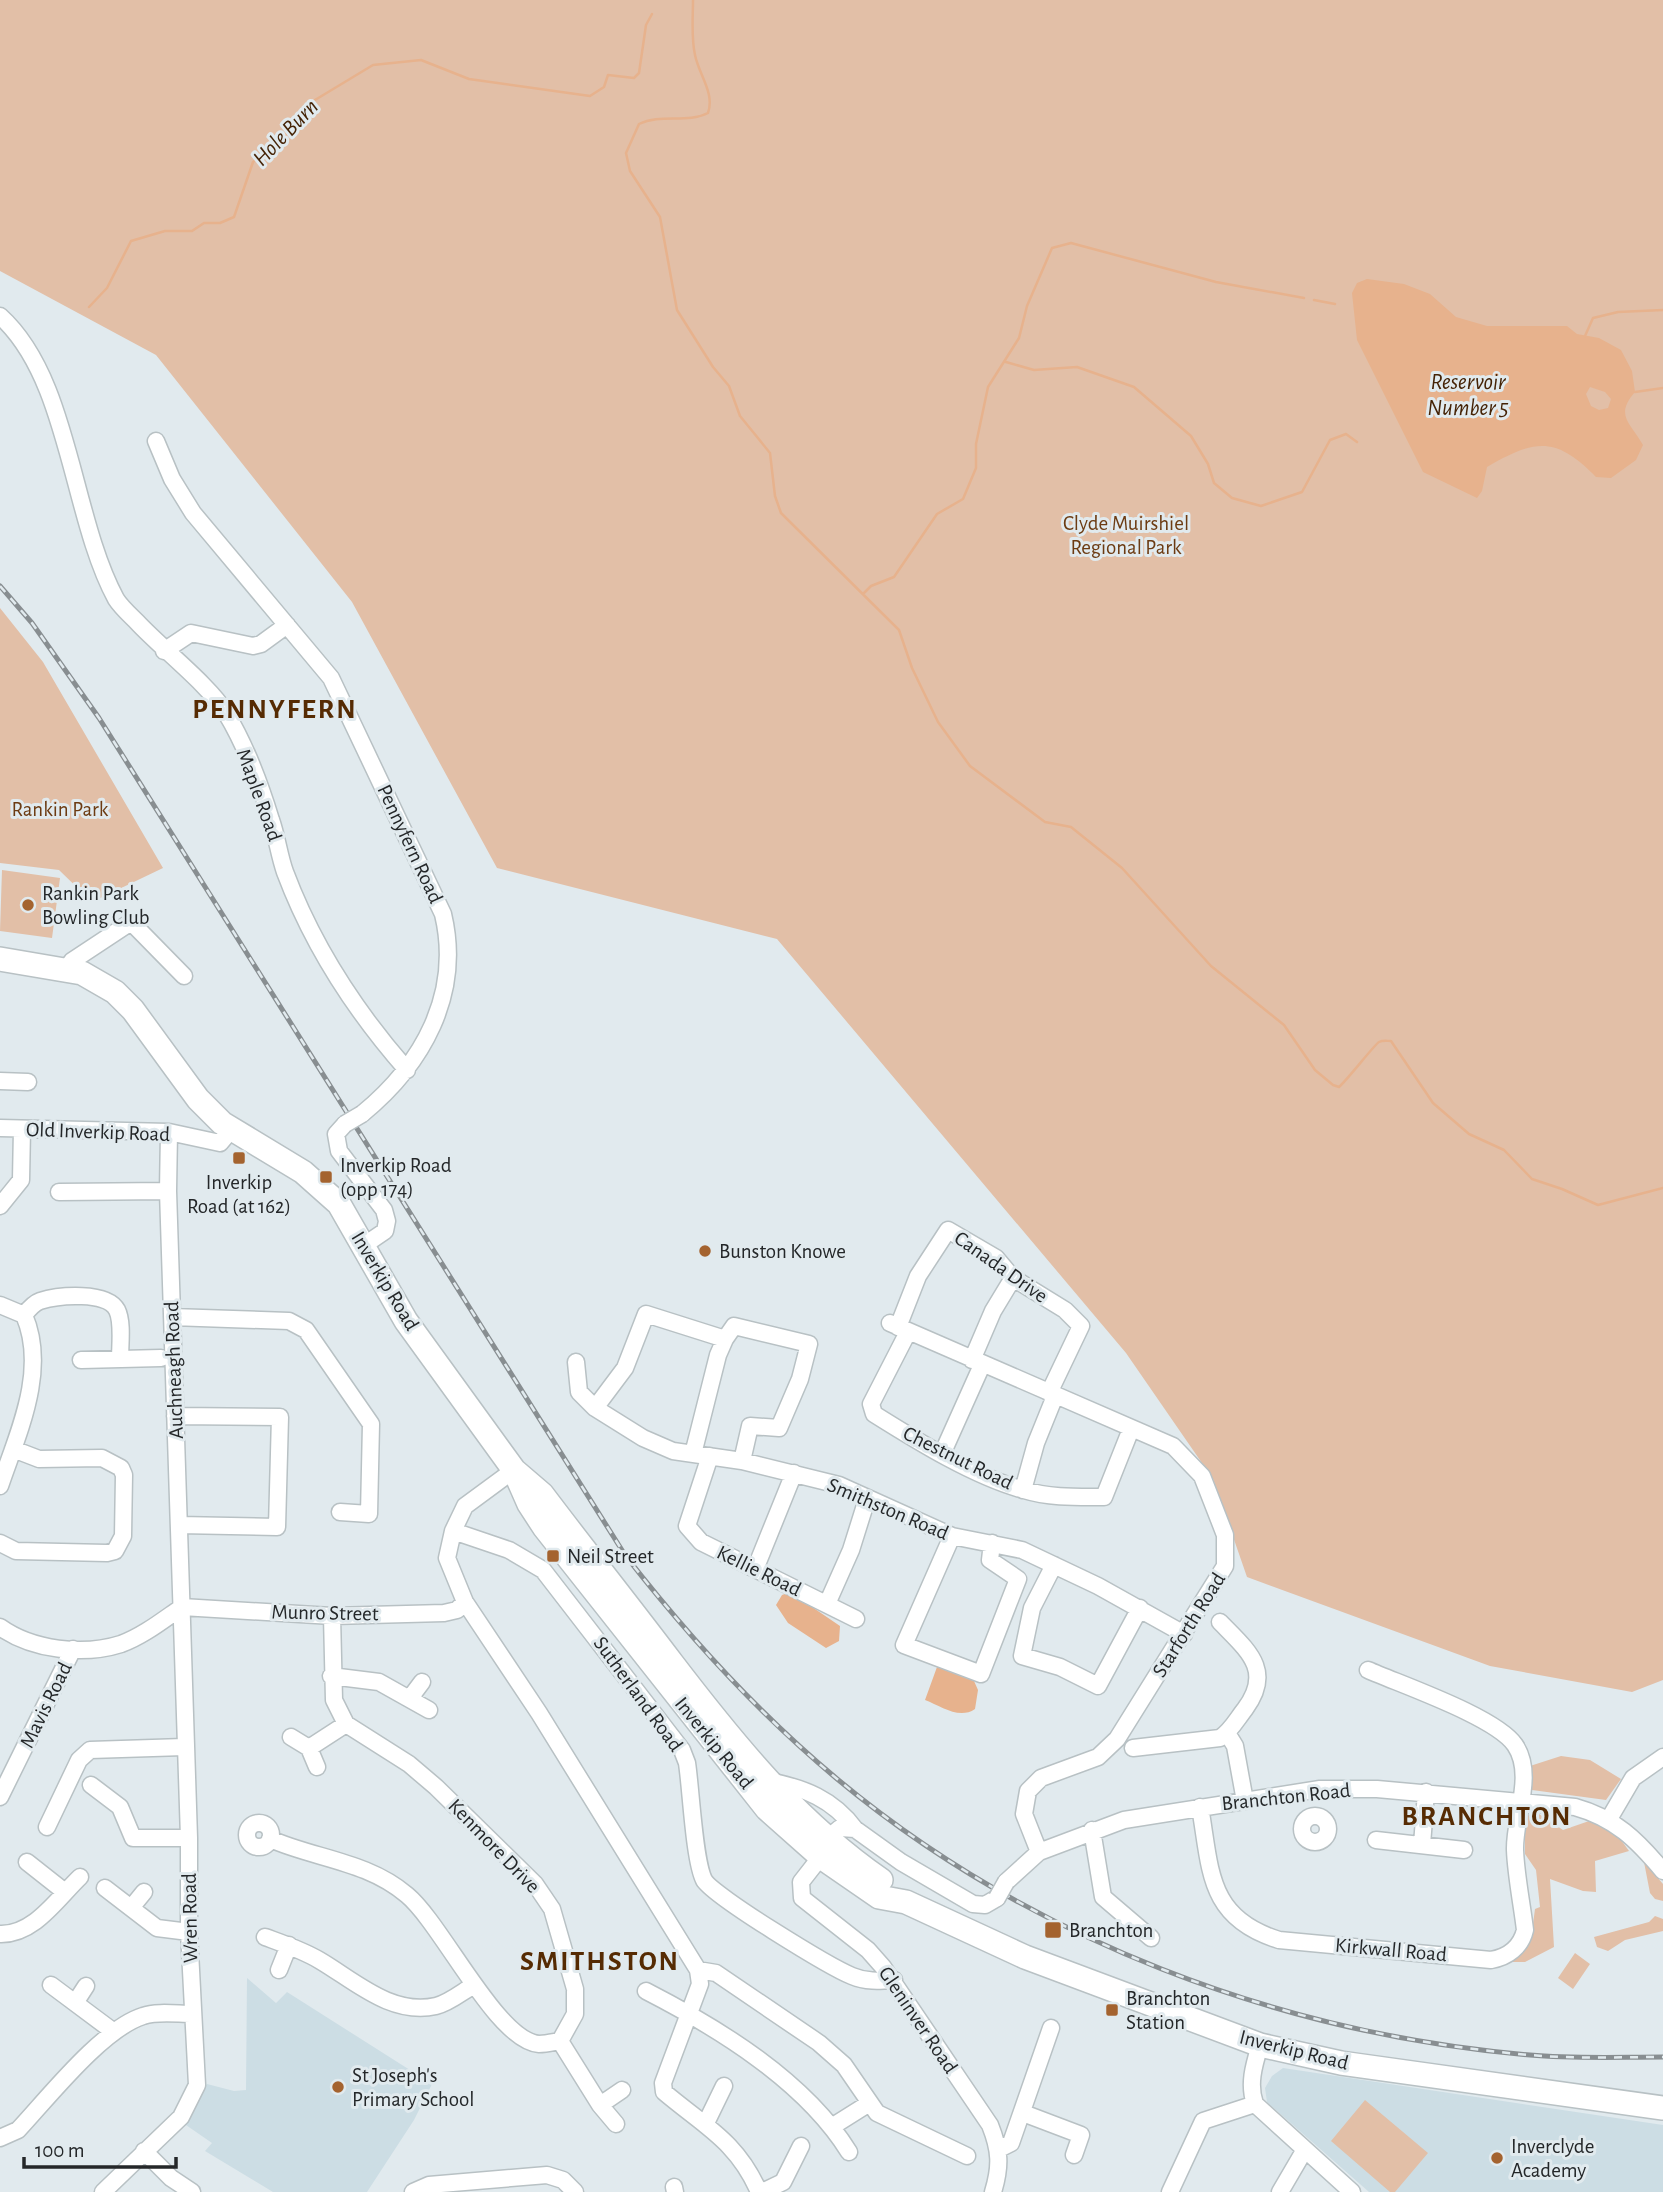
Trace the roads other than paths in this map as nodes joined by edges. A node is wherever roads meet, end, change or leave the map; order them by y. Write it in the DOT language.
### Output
graph roads {
  1 [pos="0,316"];
  2 [pos="156,441"];
  3 [pos="287,625"];
  4 [pos="164,652"];
  5 [pos="0,959"];
  6 [pos="66,969"];
  7 [pos="184,976"];
  8 [pos="407,1070"];
  9 [pos="0,1081"];
  10 [pos="28,1082"];
  11 [pos="0,1128"];
  12 [pos="22,1129"];
  13 [pos="231,1130"];
  14 [pos="169,1132"];
  15 [pos="168,1191"];
  16 [pos="59,1192"];
  17 [pos="0,1206"];
  18 [pos="363,1246"];
  19 [pos="1013,1278"];
  20 [pos="0,1305"];
  21 [pos="23,1315"];
  22 [pos="172,1317"];
  23 [pos="899,1328"];
  24 [pos="724,1339"];
  25 [pos="161,1358"];
  26 [pos="120,1359"];
  27 [pos="81,1360"];
  28 [pos="576,1362"];
  29 [pos="977,1362"];
  30 [pos="1052,1395"];
  31 [pos="595,1408"];
  32 [pos="176,1416"];
  33 [pos="1131,1429"];
  34 [pos="13,1449"];
  35 [pos="943,1452"];
  36 [pos="694,1454"];
  37 [pos="710,1456"];
  38 [pos="742,1461"];
  39 [pos="514,1470"];
  40 [pos="794,1473"];
  41 [pos="0,1486"];
  42 [pos="1023,1490"];
  43 [pos="867,1499"];
  44 [pos="340,1512"];
  45 [pos="179,1525"];
  46 [pos="453,1531"];
  47 [pos="952,1536"];
  48 [pos="0,1543"];
  49 [pos="992,1543"];
  50 [pos="1054,1565"];
  51 [pos="756,1567"];
  52 [pos="465,1602"];
  53 [pos="827,1604"];
  54 [pos="182,1608"];
  55 [pos="1140,1608"];
  56 [pos="332,1616"];
  57 [pos="856,1619"];
  58 [pos="1220,1622"];
  59 [pos="0,1627"];
  60 [pos="1184,1634"];
  61 [pos="1235,1637"];
  62 [pos="73,1650"];
  63 [pos="1224,1650"];
  64 [pos="1368,1670"];
  65 [pos="331,1676"];
  66 [pos="422,1682"];
  67 [pos="410,1698"];
  68 [pos="429,1710"];
  69 [pos="346,1724"];
  70 [pos="1227,1733"];
  71 [pos="291,1737"];
  72 [pos="184,1747"];
  73 [pos="309,1748"];
  74 [pos="1133,1748"];
  75 [pos="1663,1757"];
  76 [pos="317,1767"];
  77 [pos="767,1781"];
  78 [pos="91,1786"];
  79 [pos="1308,1791"];
  80 [pos="1426,1792"];
  81 [pos="0,1797"];
  82 [pos="1245,1801"];
  83 [pos="1521,1801"];
  84 [pos="1200,1807"];
  85 [pos="1313,1816"];
  86 [pos="1609,1819"];
  87 [pos="47,1828"];
  88 [pos="1092,1830"];
  89 [pos="861,1835"];
  90 [pos="189,1838"];
  91 [pos="270,1839"];
  92 [pos="1376,1840"];
  93 [pos="1422,1845"];
  94 [pos="826,1850"];
  95 [pos="1464,1850"];
  96 [pos="1039,1852"];
  97 [pos="27,1862"];
  98 [pos="901,1862"];
  99 [pos="1663,1871"];
  100 [pos="80,1877"];
  101 [pos="888,1885"];
  102 [pos="105,1888"];
  103 [pos="65,1892"];
  104 [pos="144,1892"];
  105 [pos="906,1902"];
  106 [pos="131,1908"];
  107 [pos="188,1932"];
  108 [pos="0,1934"];
  109 [pos="265,1937"];
  110 [pos="1152,1938"];
  111 [pos="289,1945"];
  112 [pos="279,1970"];
  113 [pos="698,1970"];
  114 [pos="894,1980"];
  115 [pos="51,1985"];
  116 [pos="86,1986"];
  117 [pos="474,1986"];
  118 [pos="646,1991"];
  119 [pos="75,2003"];
  120 [pos="192,2014"];
  121 [pos="690,2014"];
  122 [pos="1051,2028"];
  123 [pos="114,2032"];
  124 [pos="560,2041"];
  125 [pos="1260,2045"];
  126 [pos="724,2086"];
  127 [pos="622,2090"];
  128 [pos="868,2104"];
  129 [pos="1255,2104"];
  130 [pos="600,2105"];
  131 [pos="1663,2108"];
  132 [pos="1023,2113"];
  133 [pos="706,2123"];
  134 [pos="616,2124"];
  135 [pos="833,2126"];
  136 [pos="0,2138"];
  137 [pos="801,2146"];
  138 [pos="999,2149"];
  139 [pos="144,2151"];
  140 [pos="1304,2151"];
  141 [pos="849,2152"];
  142 [pos="1074,2155"];
  143 [pos="967,2157"];
  144 [pos="103,2192"];
  145 [pos="192,2192"];
  146 [pos="413,2192"];
  147 [pos="575,2192"];
  148 [pos="761,2192"];
  149 [pos="993,2192"];
  150 [pos="1170,2192"];
  151 [pos="1280,2192"];
  152 [pos="1352,2192"];
  1 -- 4 [label="street, Maple Road"];
  2 -- 3 [label="street, Pennyfern Road"];
  3 -- 4 [label="street"];
  3 -- 8 [label="street, Pennyfern Road"];
  4 -- 8 [label="street, Maple Road"];
  5 -- 6 [label="highway, Inverkip Road"];
  6 -- 7 [label="street"];
  6 -- 13 [label="highway, Inverkip Road"];
  8 -- 18 [label="street, Pennyfern Road, bridge"];
  9 -- 10 [label="street"];
  11 -- 12 [label="street, Old Inverkip Road"];
  12 -- 14 [label="street, Old Inverkip Road"];
  12 -- 17 [label="street"];
  13 -- 14 [label="street, Old Inverkip Road"];
  13 -- 18 [label="highway, Inverkip Road"];
  14 -- 15 [label="street, Auchneagh Road"];
  15 -- 16 [label="street"];
  15 -- 22 [label="street, Auchneagh Road"];
  18 -- 39 [label="highway, Inverkip Road"];
  19 -- 23 [label="street, Canada Drive"];
  19 -- 29 [label="street"];
  19 -- 30 [label="street, Canada Drive"];
  20 -- 21 [label="street"];
  21 -- 26 [label="street"];
  21 -- 34 [label="street"];
  22 -- 32 [label="street, Auchneagh Road"];
  22 -- 44 [label="street"];
  23 -- 29 [label="street, Starforth Road"];
  23 -- 35 [label="street, Chestnut Road"];
  24 -- 31 [label="street"];
  24 -- 36 [label="street"];
  24 -- 38 [label="street"];
  25 -- 26 [label="street"];
  26 -- 27 [label="street"];
  28 -- 31 [label="street, Smithston Road"];
  29 -- 30 [label="street, Starforth Road"];
  29 -- 35 [label="street"];
  30 -- 33 [label="street, Starforth Road"];
  30 -- 42 [label="street"];
  31 -- 36 [label="street, Smithston Road"];
  32 -- 45 [label="street, Auchneagh Road"];
  32 -- 45 [label="street"];
  33 -- 42 [label="street, Chestnut Road"];
  33 -- 60 [label="street, Starforth Road"];
  34 -- 41 [label="street"];
  34 -- 48 [label="street"];
  35 -- 42 [label="street, Chestnut Road"];
  36 -- 37 [label="street, Smithston Road"];
  37 -- 38 [label="street, Smithston Road"];
  37 -- 51 [label="street, Kellie Road"];
  38 -- 40 [label="street, Smithston Road"];
  39 -- 46 [label="street"];
  39 -- 77 [label="highway, Inverkip Road"];
  39 -- 94 [label="highway, Inverkip Road"];
  40 -- 43 [label="street, Smithston Road"];
  40 -- 51 [label="street"];
  43 -- 47 [label="street, Smithston Road"];
  43 -- 53 [label="street, Kellie Road"];
  45 -- 54 [label="street, Auchneagh Road"];
  46 -- 52 [label="street"];
  46 -- 114 [label="street, Sutherland Road"];
  47 -- 49 [label="street, Smithston Road"];
  47 -- 49 [label="street"];
  49 -- 50 [label="street, Smithston Road"];
  50 -- 55 [label="street, Smithston Road"];
  50 -- 55 [label="street"];
  51 -- 53 [label="street, Kellie Road"];
  52 -- 56 [label="street, Munro Street"];
  52 -- 113 [label="street"];
  53 -- 57 [label="street, Kellie Road"];
  54 -- 56 [label="street, Munro Street"];
  54 -- 62 [label="street"];
  54 -- 72 [label="street, Wren Road"];
  55 -- 60 [label="street, Smithston Road"];
  56 -- 65 [label="street"];
  58 -- 61 [label="street"];
  59 -- 62 [label="street"];
  60 -- 96 [label="street, Starforth Road"];
  61 -- 63 [label="street"];
  61 -- 70 [label="street"];
  62 -- 81 [label="street, Mavis Road"];
  64 -- 83 [label="street"];
  65 -- 67 [label="street"];
  65 -- 69 [label="street"];
  66 -- 67 [label="street"];
  67 -- 68 [label="street"];
  69 -- 73 [label="street"];
  69 -- 124 [label="street, Kenmore Drive"];
  70 -- 74 [label="street"];
  70 -- 82 [label="street"];
  71 -- 73 [label="street"];
  72 -- 87 [label="street"];
  72 -- 90 [label="street, Wren Road"];
  73 -- 76 [label="street"];
  75 -- 86 [label="street"];
  77 -- 89 [label="street"];
  77 -- 94 [label="highway, Inverkip Road"];
  78 -- 90 [label="street"];
  79 -- 80 [label="street, Branchton Road"];
  79 -- 82 [label="street, Branchton Road"];
  79 -- 85 [label="street"];
  80 -- 83 [label="street, Branchton Road"];
  80 -- 93 [label="street"];
  82 -- 84 [label="street, Branchton Road"];
  83 -- 84 [label="street, Kirkwall Road"];
  83 -- 86 [label="street, Branchton Road"];
  84 -- 88 [label="street, Branchton Road"];
  86 -- 99 [label="street, Branchton Road"];
  88 -- 96 [label="street, Branchton Road"];
  88 -- 110 [label="street"];
  89 -- 94 [label="street"];
  89 -- 98 [label="street"];
  90 -- 107 [label="street, Wren Road"];
  91 -- 117 [label="street"];
  92 -- 93 [label="street"];
  93 -- 95 [label="street"];
  94 -- 101 [label="highway, Inverkip Road"];
  94 -- 105 [label="highway, Inverkip Road"];
  94 -- 114 [label="street, Gleninver Road"];
  96 -- 98 [label="street, Branchton Road, bridge"];
  97 -- 103 [label="street"];
  98 -- 101 [label="street"];
  100 -- 103 [label="street"];
  101 -- 105 [label="highway, Inverkip Road"];
  102 -- 106 [label="street"];
  103 -- 108 [label="street"];
  104 -- 106 [label="street"];
  105 -- 125 [label="highway, Inverkip Road"];
  106 -- 107 [label="street"];
  107 -- 120 [label="street, Wren Road"];
  109 -- 111 [label="street"];
  111 -- 112 [label="street"];
  111 -- 117 [label="street"];
  113 -- 121 [label="street"];
  113 -- 128 [label="street"];
  114 -- 138 [label="street, Gleninver Road"];
  115 -- 119 [label="street"];
  116 -- 119 [label="street"];
  117 -- 124 [label="street"];
  118 -- 121 [label="street"];
  119 -- 123 [label="street"];
  120 -- 123 [label="street"];
  120 -- 139 [label="street, Wren Road"];
  121 -- 133 [label="street"];
  121 -- 135 [label="street"];
  122 -- 132 [label="street"];
  123 -- 136 [label="street"];
  124 -- 130 [label="street"];
  125 -- 129 [label="street"];
  125 -- 131 [label="highway, Inverkip Road"];
  126 -- 133 [label="street"];
  127 -- 130 [label="street"];
  128 -- 135 [label="street"];
  128 -- 143 [label="street"];
  129 -- 140 [label="street"];
  129 -- 150 [label="street"];
  130 -- 134 [label="street"];
  132 -- 138 [label="street"];
  132 -- 142 [label="street"];
  133 -- 148 [label="street"];
  135 -- 141 [label="street"];
  137 -- 148 [label="street"];
  138 -- 149 [label="street"];
  139 -- 144 [label="street, Wren Road"];
  139 -- 145 [label="street"];
  140 -- 151 [label="street"];
  140 -- 152 [label="street"];
  146 -- 147 [label="street"];
}
